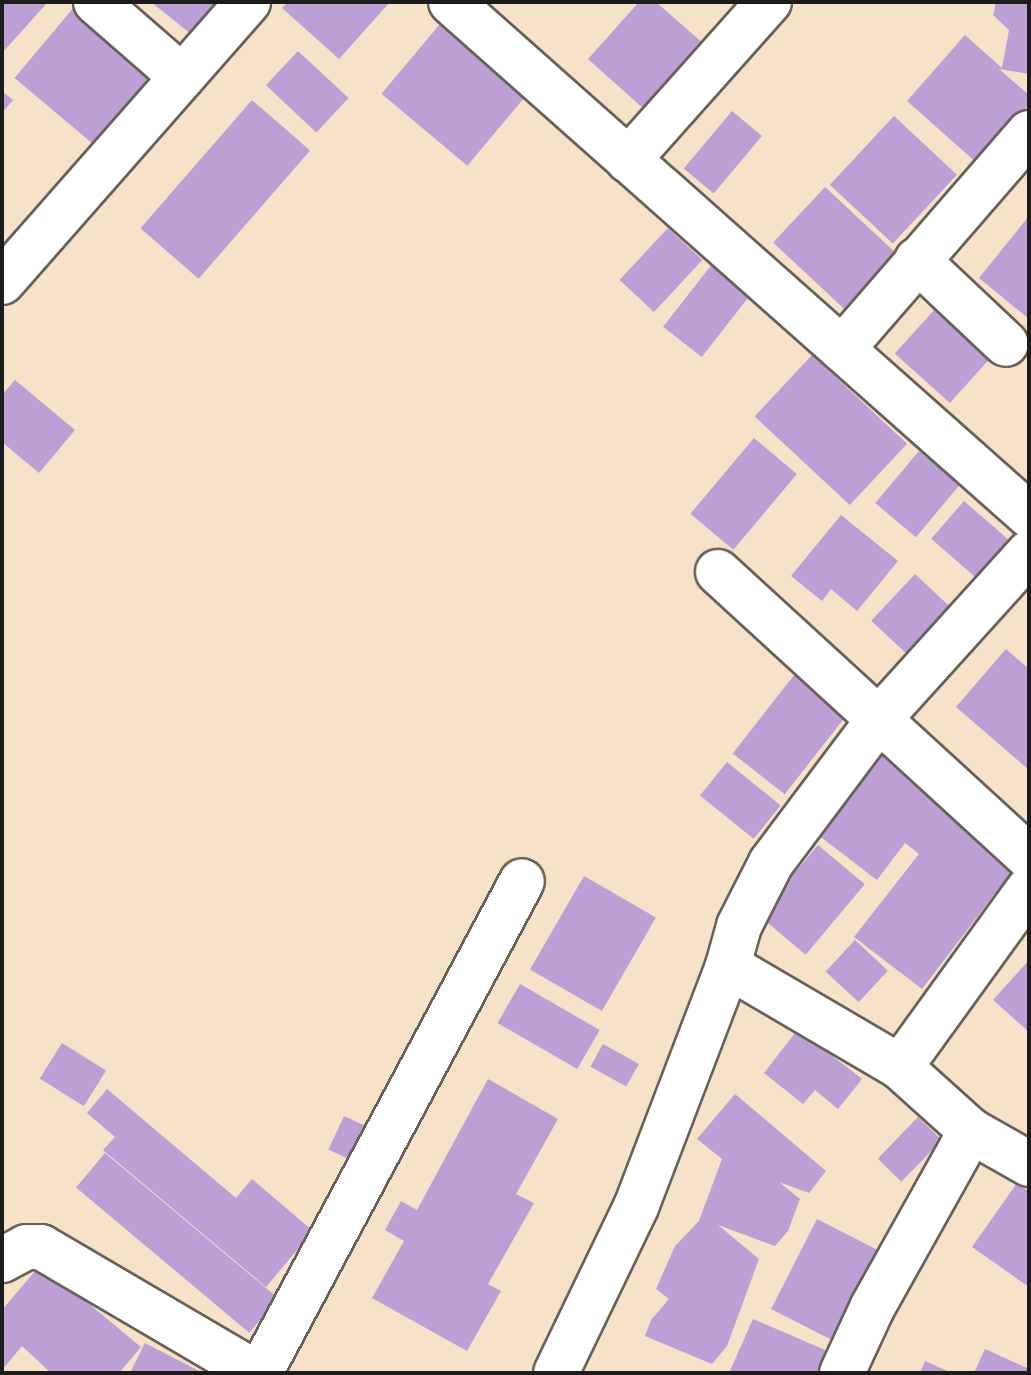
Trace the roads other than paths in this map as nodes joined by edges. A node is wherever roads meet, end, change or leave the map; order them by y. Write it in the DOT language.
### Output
graph roads {
  1 [pos="96,2"];
  2 [pos="248,2"];
  3 [pos="451,2"];
  4 [pos="769,2"];
  5 [pos="182,77"];
  6 [pos="1029,133"];
  7 [pos="628,160"];
  8 [pos="917,260"];
  9 [pos="3,280"];
  10 [pos="1006,344"];
  11 [pos="842,349"];
  12 [pos="1029,515"];
  13 [pos="1029,553"];
  14 [pos="718,572"];
  15 [pos="879,719"];
  16 [pos="1029,857"];
  17 [pos="522,881"];
  18 [pos="1029,889"];
  19 [pos="728,966"];
  20 [pos="900,1067"];
  21 [pos="971,1131"];
  22 [pos="1029,1164"];
  23 [pos="2,1260"];
  24 [pos="242,1369"];
  25 [pos="556,1373"];
  26 [pos="842,1373"];
  1 -- 5 [label="street"];
  2 -- 5 [label="street"];
  3 -- 7 [label="street"];
  4 -- 7 [label="street"];
  5 -- 9 [label="street"];
  6 -- 8 [label="street"];
  7 -- 11 [label="street"];
  8 -- 10 [label="street"];
  8 -- 11 [label="street"];
  11 -- 12 [label="street"];
  13 -- 15 [label="street"];
  14 -- 15 [label="street"];
  15 -- 16 [label="street"];
  15 -- 19 [label="street"];
  17 -- 24 [label="street"];
  18 -- 20 [label="street"];
  19 -- 20 [label="street"];
  19 -- 25 [label="street"];
  20 -- 21 [label="street"];
  21 -- 22 [label="street"];
  21 -- 26 [label="street"];
  23 -- 24 [label="street"];
}
